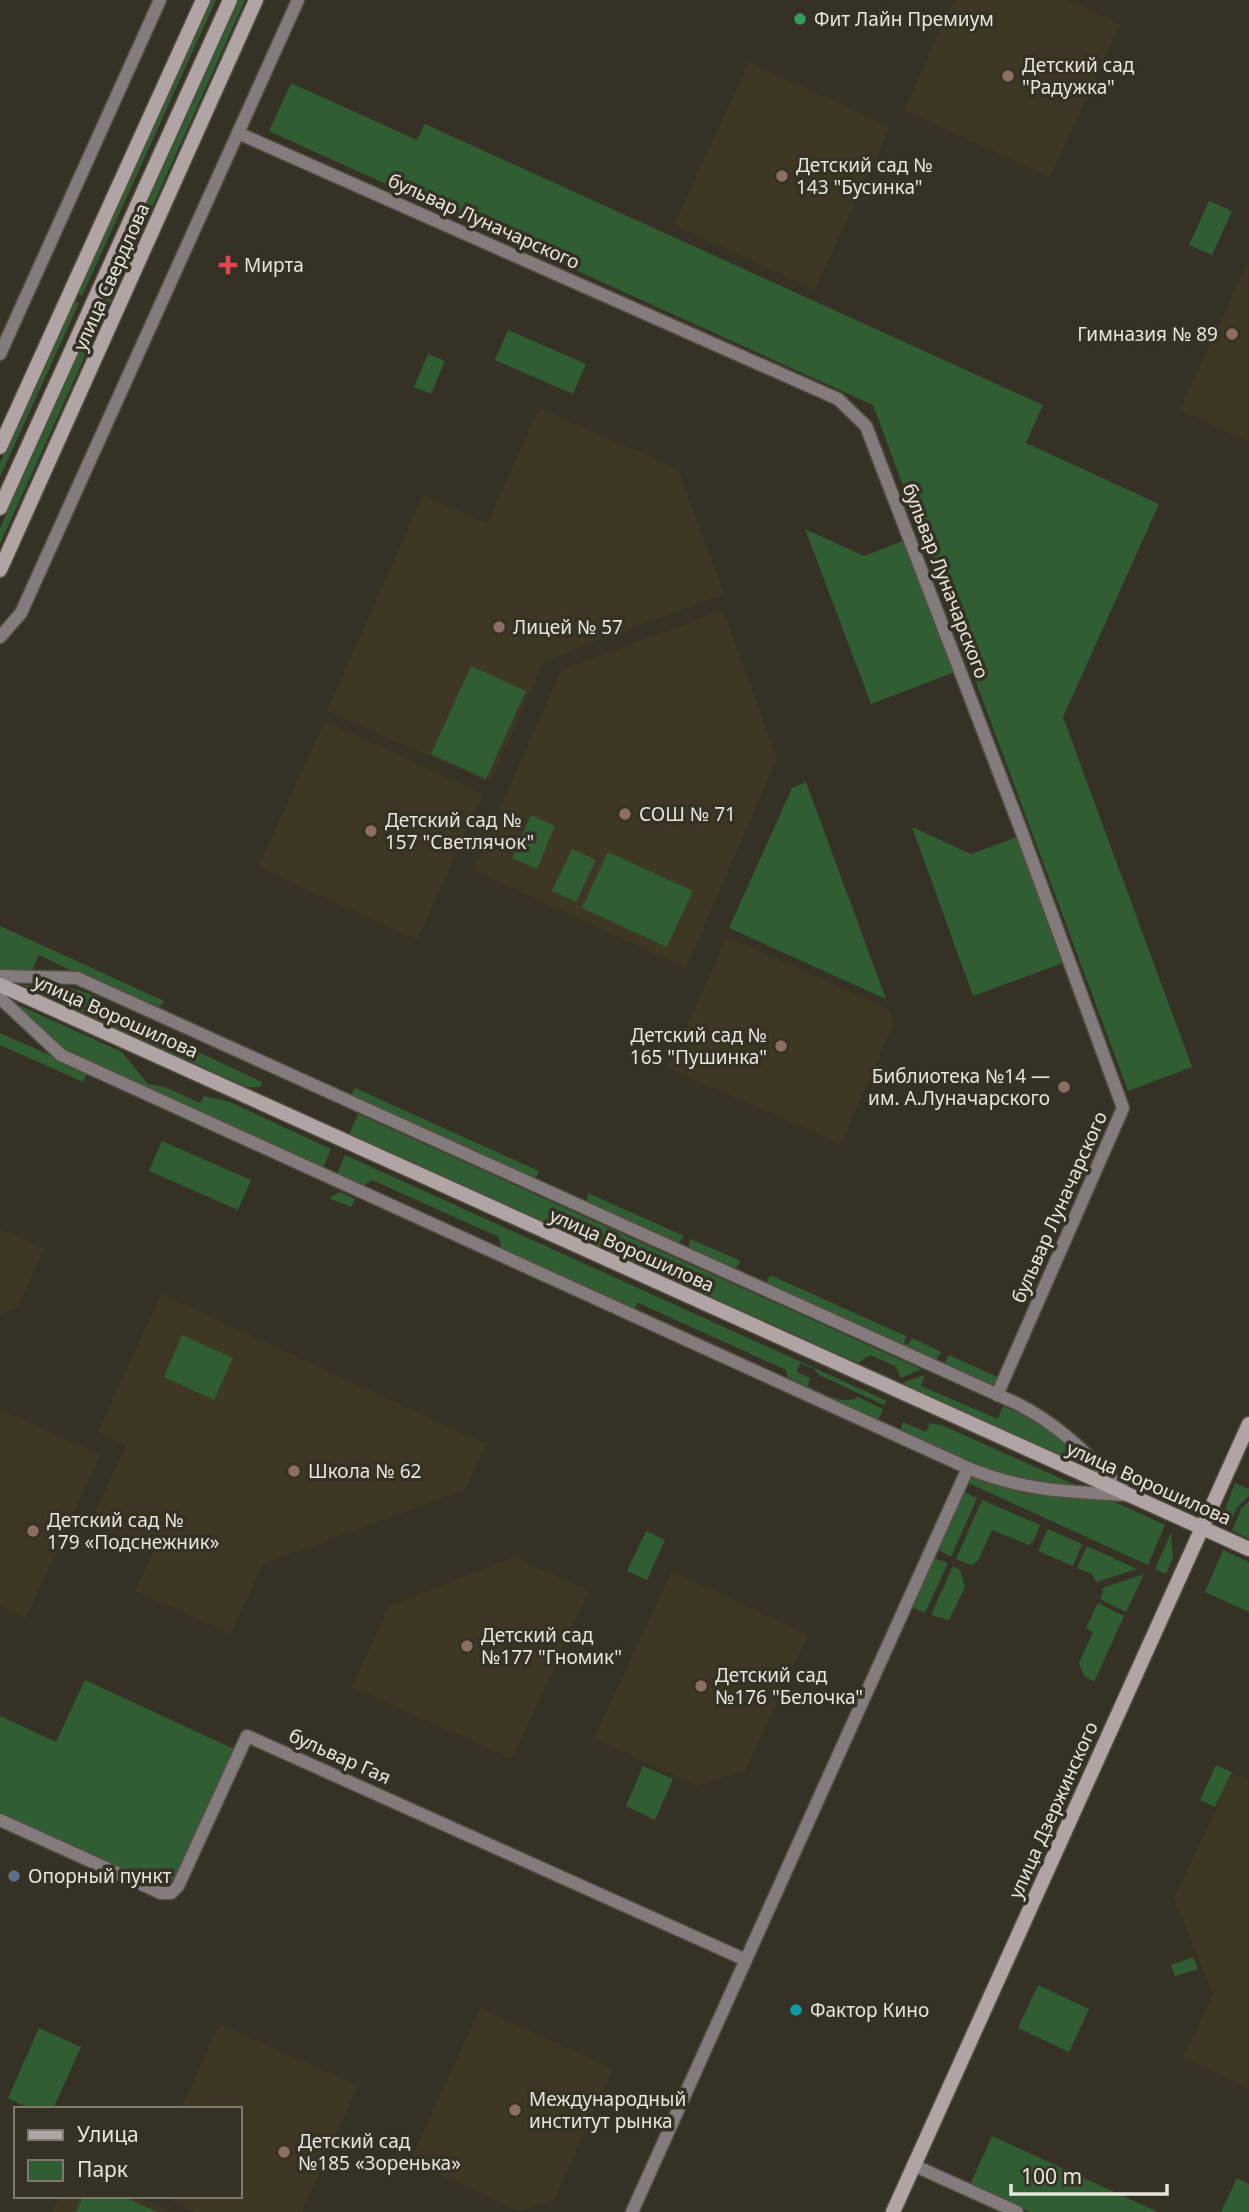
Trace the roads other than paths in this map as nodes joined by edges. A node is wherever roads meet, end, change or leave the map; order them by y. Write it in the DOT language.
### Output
graph roads {
  1 [pos="160,0"];
  2 [pos="203,0"];
  3 [pos="229,0"];
  4 [pos="256,0"];
  5 [pos="298,0"];
  6 [pos="238,133"];
  7 [pos="0,354"];
  8 [pos="0,447"];
  9 [pos="0,508"];
  10 [pos="0,570"];
  11 [pos="0,637"];
  12 [pos="0,976"];
  13 [pos="0,985"];
  14 [pos="0,998"];
  15 [pos="998,1395"];
  16 [pos="1249,1424"];
  17 [pos="968,1468"];
  18 [pos="1128,1496"];
  19 [pos="1202,1528"];
  20 [pos="1249,1549"];
  21 [pos="0,1820"];
  22 [pos="746,1960"];
  23 [pos="914,2165"];
  24 [pos="632,2212"];
  25 [pos="893,2212"];
  26 [pos="1017,2212"];
  1 -- 7 [label="street"];
  2 -- 8 [label="main road, улица Свердлова"];
  3 -- 9 [label="main road, улица Свердлова"];
  4 -- 10 [label="main road, улица Свердлова"];
  5 -- 6 [label="street"];
  6 -- 11 [label="street"];
  6 -- 15 [label="street, бульвар Луначарского"];
  12 -- 15 [label="street"];
  13 -- 18 [label="main road, улица Ворошилова"];
  14 -- 17 [label="street"];
  15 -- 18 [label="street"];
  16 -- 19 [label="main road, улица Дзержинского"];
  17 -- 18 [label="street"];
  17 -- 22 [label="street"];
  18 -- 19 [label="main road, улица Ворошилова"];
  19 -- 20 [label="main road, улица Ворошилова"];
  19 -- 23 [label="main road, улица Дзержинского"];
  21 -- 22 [label="street, бульвар Гая"];
  22 -- 24 [label="street"];
  23 -- 25 [label="main road, улица Дзержинского"];
  23 -- 26 [label="street"];
}
